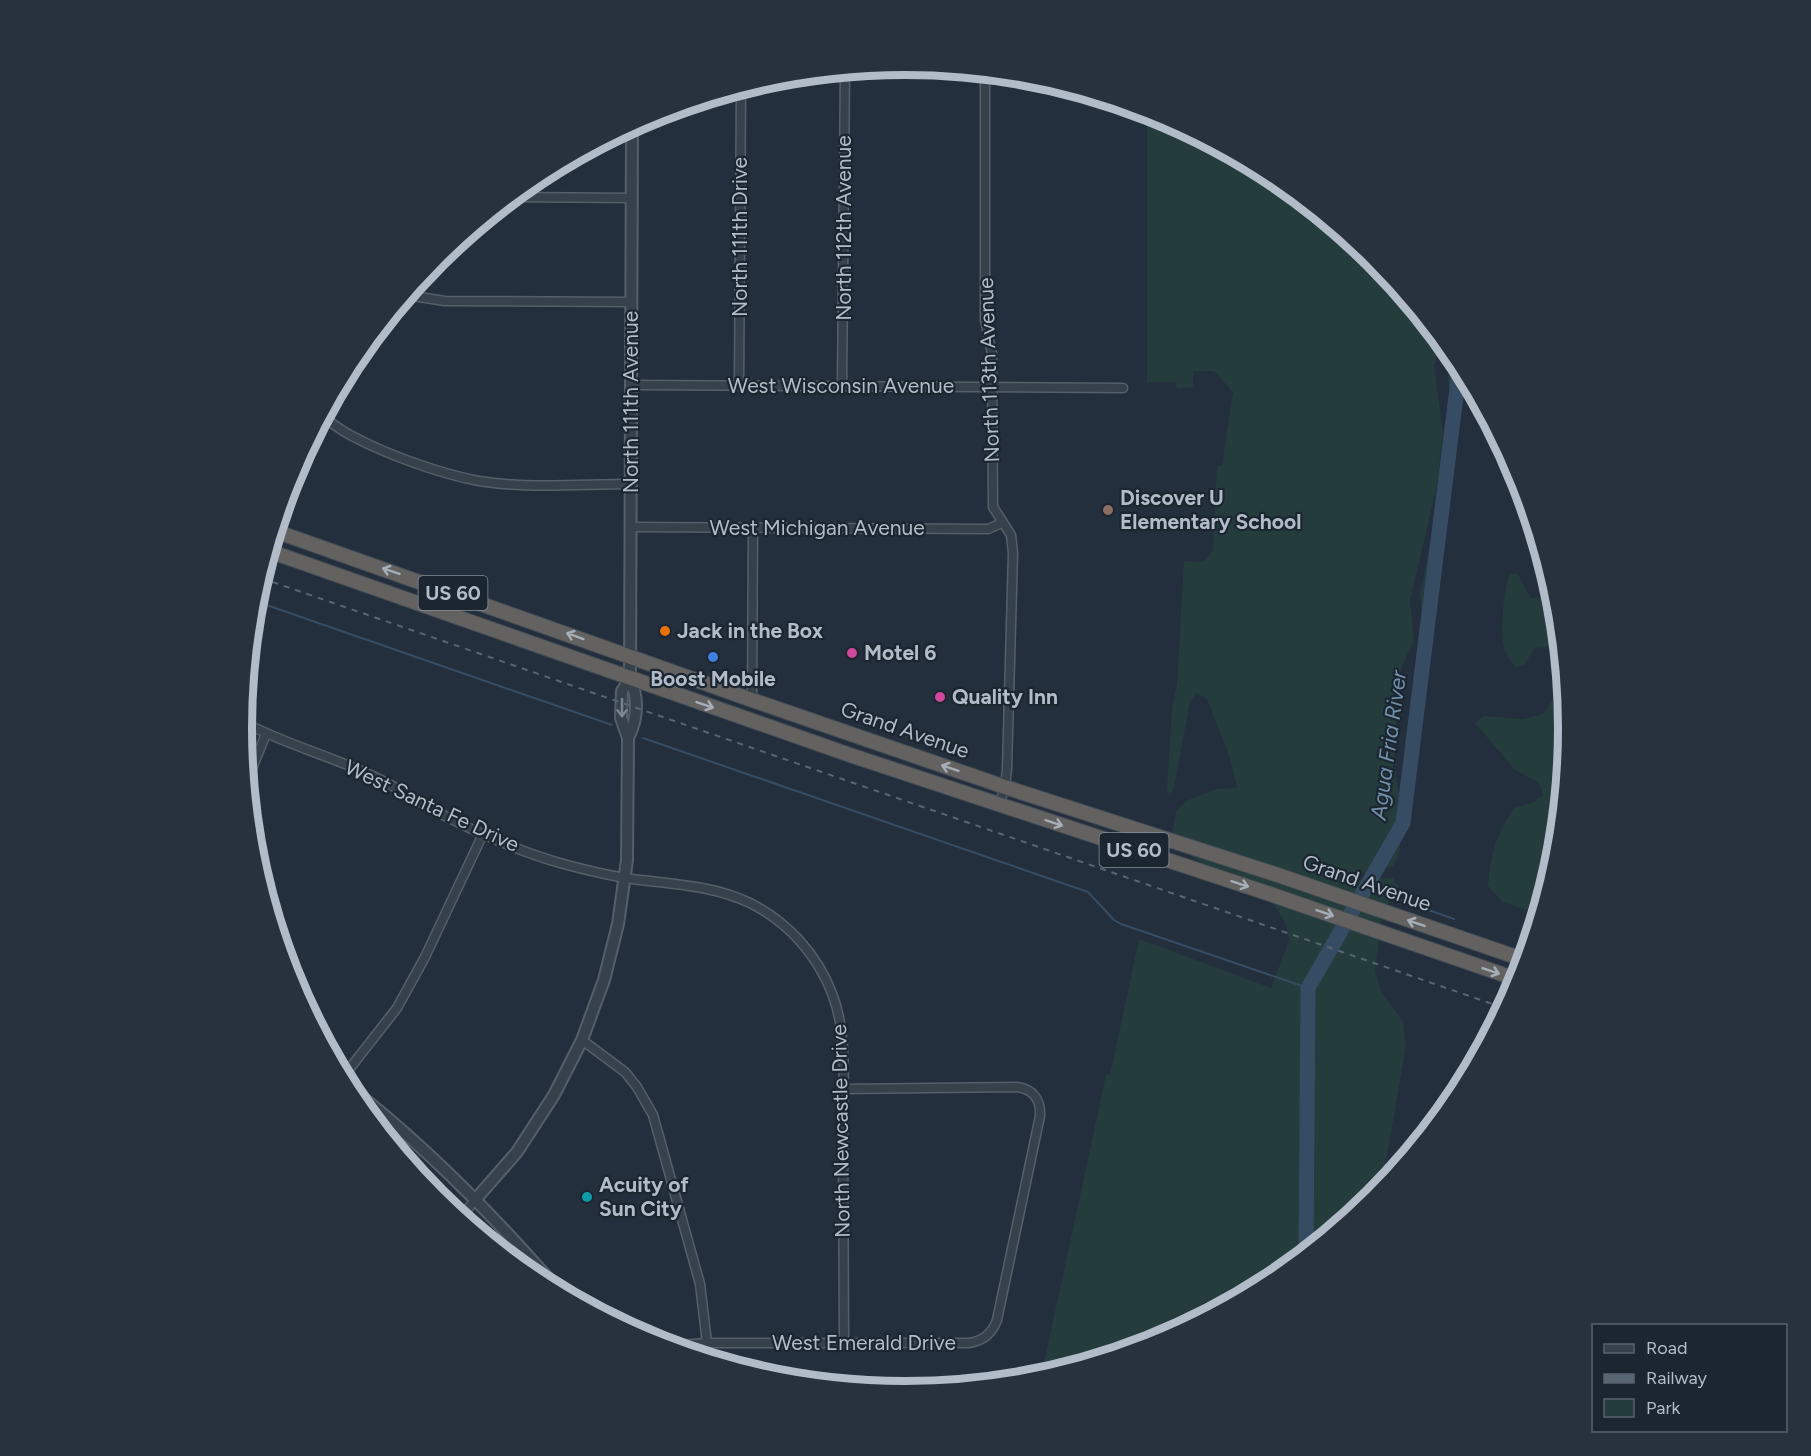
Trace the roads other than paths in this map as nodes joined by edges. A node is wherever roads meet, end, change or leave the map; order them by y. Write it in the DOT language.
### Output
graph roads {
  1 [pos="845,78"];
  2 [pos="985,80"];
  3 [pos="741,96"];
  4 [pos="632,135"];
  5 [pos="530,194"];
  6 [pos="632,198"];
  7 [pos="416,296"];
  8 [pos="631,302"];
  9 [pos="631,385"];
  10 [pos="739,386"];
  11 [pos="842,386"];
  12 [pos="992,387"];
  13 [pos="1123,388"];
  14 [pos="329,421"];
  15 [pos="631,484"];
  16 [pos="1002,523"];
  17 [pos="630,527"];
  18 [pos="753,528"];
  19 [pos="282,534"];
  20 [pos="277,554"];
  21 [pos="630,656"];
  22 [pos="630,679"];
  23 [pos="752,700"];
  24 [pos="252,727"];
  25 [pos="266,734"];
  26 [pos="254,764"];
  27 [pos="1005,787"];
  28 [pos="999,805"];
  29 [pos="483,834"];
  30 [pos="625,878"];
  31 [pos="1517,957"];
  32 [pos="1509,977"];
  33 [pos="582,1040"];
  34 [pos="349,1069"];
  35 [pos="843,1089"];
  36 [pos="376,1110"];
  37 [pos="475,1200"];
  38 [pos="466,1211"];
  39 [pos="537,1267"];
  40 [pos="844,1342"];
  41 [pos="707,1343"];
  42 [pos="691,1344"];
  1 -- 11 [label="street, North 112th Avenue"];
  2 -- 12 [label="street, North 113th Avenue"];
  3 -- 10 [label="street, North 111th Drive"];
  4 -- 6 [label="street, North 111th Avenue"];
  5 -- 6 [label="street"];
  6 -- 8 [label="street, North 111th Avenue"];
  7 -- 8 [label="street"];
  8 -- 9 [label="street, North 111th Avenue"];
  9 -- 10 [label="street, West Wisconsin Avenue"];
  9 -- 15 [label="street, North 111th Avenue"];
  10 -- 11 [label="street, West Wisconsin Avenue"];
  11 -- 12 [label="street, West Wisconsin Avenue"];
  12 -- 13 [label="street, West Wisconsin Avenue"];
  12 -- 16 [label="street, North 113th Avenue"];
  14 -- 15 [label="street"];
  15 -- 17 [label="street, North 111th Avenue"];
  16 -- 18 [label="street, West Michigan Avenue"];
  16 -- 27 [label="street, North 113th Avenue"];
  17 -- 18 [label="street, West Michigan Avenue"];
  17 -- 21 [label="street, North 111th Avenue"];
  18 -- 23 [label="street"];
  21 -- 19 [label="highway, Grand Avenue / US 60, one-way"];
  20 -- 22 [label="highway, Grand Avenue / US 60"];
  21 -- 22 [label="street, North 111th Avenue"];
  21 -- 23 [label="highway, Grand Avenue / US 60"];
  22 -- 28 [label="highway, Grand Avenue / US 60, one-way"];
  22 -- 30 [label="street, North 111th Avenue"];
  27 -- 23 [label="highway, Grand Avenue / US 60, one-way"];
  24 -- 25 [label="street, West Santa Fe Drive"];
  25 -- 26 [label="street"];
  25 -- 29 [label="street, West Santa Fe Drive"];
  27 -- 28 [label="street, North 113th Avenue"];
  31 -- 27 [label="highway, Grand Avenue / US 60, one-way"];
  28 -- 32 [label="highway, Grand Avenue / US 60, one-way"];
  29 -- 30 [label="street, West Santa Fe Drive"];
  29 -- 34 [label="street"];
  30 -- 33 [label="street, North 111th Avenue"];
  30 -- 35 [label="street, North Newcastle Drive"];
  33 -- 37 [label="street, North 111th Avenue"];
  33 -- 41 [label="street"];
  35 -- 40 [label="street, North Newcastle Drive"];
  35 -- 40 [label="street, West Emerald Drive"];
  36 -- 37 [label="street"];
  37 -- 38 [label="street, North 111th Avenue"];
  37 -- 39 [label="street"];
  40 -- 41 [label="street, West Emerald Drive"];
  41 -- 42 [label="street, West Emerald Drive"];
}
